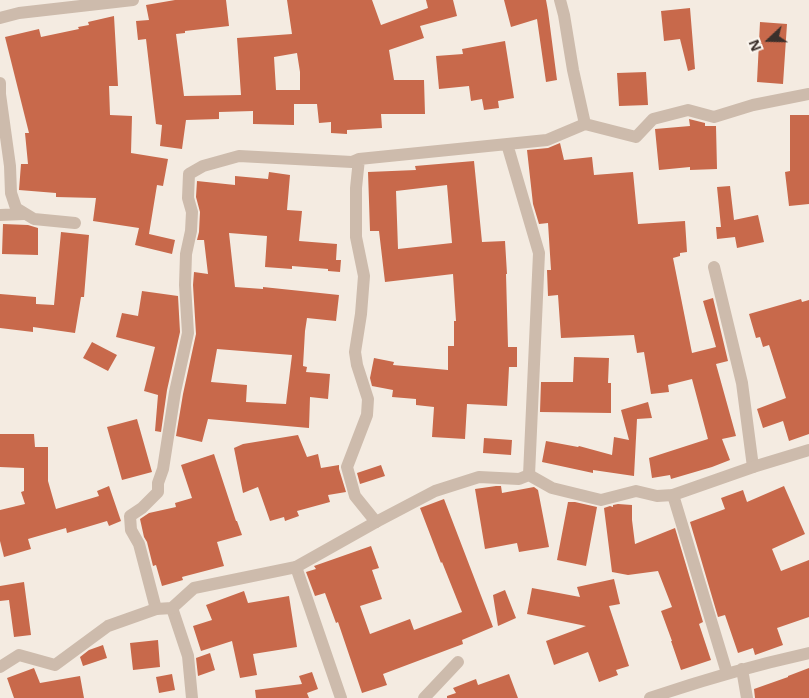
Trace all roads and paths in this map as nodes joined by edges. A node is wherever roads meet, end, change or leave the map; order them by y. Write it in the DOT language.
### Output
graph roads {
  1 [pos="133,0"];
  2 [pos="560,0"];
  3 [pos="0,18"];
  4 [pos="0,83"];
  5 [pos="809,94"];
  6 [pos="585,124"];
  7 [pos="507,144"];
  8 [pos="359,159"];
  9 [pos="24,214"];
  10 [pos="0,215"];
  11 [pos="75,223"];
  12 [pos="714,267"];
  13 [pos="809,450"];
  14 [pos="753,467"];
  15 [pos="529,475"];
  16 [pos="672,495"];
  17 [pos="376,522"];
  18 [pos="296,567"];
  19 [pos="172,608"];
  20 [pos="156,609"];
  21 [pos="809,653"];
  22 [pos="458,662"];
  23 [pos="0,667"];
  24 [pos="742,669"];
  25 [pos="727,673"];
  26 [pos="192,698"];
  27 [pos="341,698"];
  28 [pos="424,698"];
  29 [pos="650,698"];
  30 [pos="746,698"];
  1 -- 3 [label="street"];
  2 -- 6 [label="street"];
  4 -- 9 [label="street"];
  5 -- 6 [label="street"];
  6 -- 7 [label="street"];
  7 -- 8 [label="street"];
  7 -- 15 [label="street"];
  8 -- 17 [label="street"];
  8 -- 20 [label="street"];
  9 -- 10 [label="street"];
  9 -- 11 [label="street"];
  12 -- 14 [label="street"];
  13 -- 14 [label="street"];
  14 -- 16 [label="street"];
  15 -- 16 [label="street"];
  15 -- 17 [label="street"];
  16 -- 25 [label="street"];
  17 -- 18 [label="street"];
  18 -- 19 [label="street"];
  18 -- 27 [label="street"];
  19 -- 20 [label="street"];
  19 -- 26 [label="street"];
  20 -- 23 [label="street"];
  21 -- 24 [label="street"];
  22 -- 28 [label="street"];
  24 -- 25 [label="street"];
  24 -- 30 [label="street"];
  25 -- 29 [label="street"];
}
